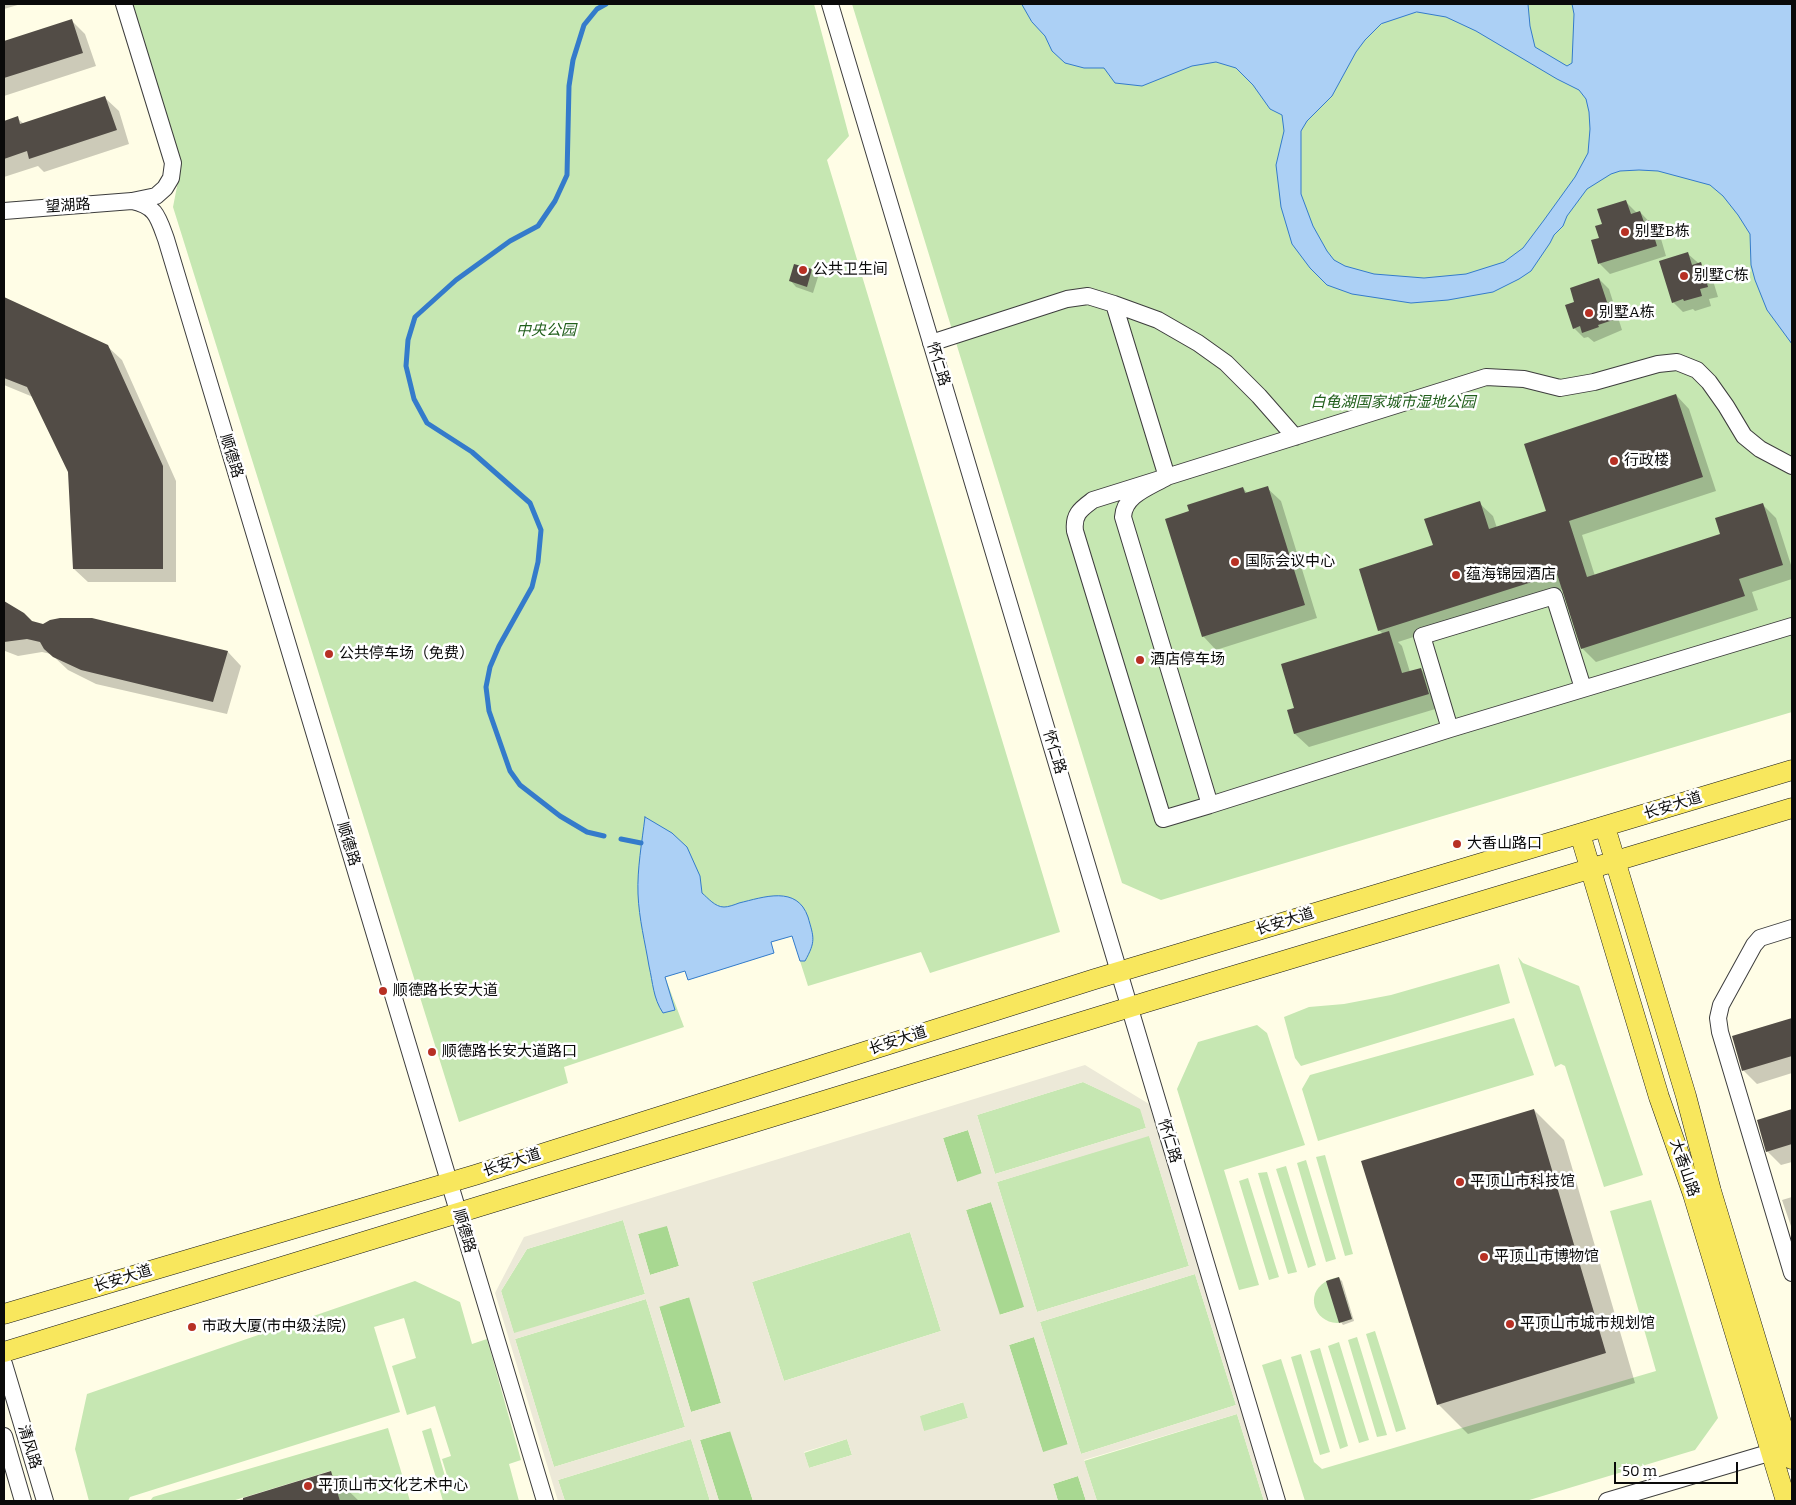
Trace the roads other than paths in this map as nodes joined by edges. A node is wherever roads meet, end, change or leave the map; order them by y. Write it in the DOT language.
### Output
graph roads {
  1 [pos="124,4"];
  2 [pos="830,4"];
  3 [pos="132,201"];
  4 [pos="4,210"];
  5 [pos="1114,304"];
  6 [pos="931,343"];
  7 [pos="1295,437"];
  8 [pos="1792,466"];
  9 [pos="1167,477"];
  10 [pos="1792,626"];
  11 [pos="1582,688"];
  12 [pos="1450,729"];
  13 [pos="1792,770"];
  14 [pos="1210,805"];
  15 [pos="1792,808"];
  16 [pos="1605,827"];
  17 [pos="1580,834"];
  18 [pos="1615,861"];
  19 [pos="1590,868"];
  20 [pos="1792,928"];
  21 [pos="1118,972"];
  22 [pos="1129,1007"];
  23 [pos="450,1182"];
  24 [pos="459,1212"];
  25 [pos="1792,1273"];
  26 [pos="4,1314"];
  27 [pos="4,1352"];
  28 [pos="4,1364"];
  29 [pos="4,1436"];
  30 [pos="1786,1451"];
  31 [pos="23,1501"];
  32 [pos="45,1501"];
  33 [pos="545,1501"];
  34 [pos="1277,1501"];
  35 [pos="1607,1501"];
  36 [pos="1786,1501"];
  1 -- 3 [label="street, 望湖路"];
  2 -- 6 [label="street, 怀仁路"];
  3 -- 4 [label="street, 望湖路"];
  3 -- 23 [label="street, 顺德路"];
  5 -- 6 [label="street"];
  5 -- 7 [label="street"];
  5 -- 9 [label="street"];
  6 -- 21 [label="street, 怀仁路"];
  7 -- 8 [label="street"];
  7 -- 9 [label="street"];
  9 -- 14 [label="street"];
  9 -- 14 [label="street"];
  10 -- 11 [label="street"];
  11 -- 12 [label="street"];
  11 -- 12 [label="street"];
  12 -- 14 [label="street"];
  13 -- 16 [label="main road, 长安大道"];
  15 -- 18 [label="main road, 长安大道"];
  16 -- 17 [label="main road, 长安大道"];
  16 -- 18 [label="main road, 大香山路"];
  17 -- 19 [label="main road, 大香山路"];
  17 -- 21 [label="main road, 长安大道"];
  18 -- 19 [label="main road, 长安大道"];
  18 -- 30 [label="main road, 大香山路"];
  19 -- 22 [label="main road, 长安大道"];
  19 -- 30 [label="main road, 大香山路"];
  20 -- 25 [label="street"];
  21 -- 22 [label="street, 怀仁路"];
  21 -- 23 [label="main road, 长安大道"];
  22 -- 24 [label="main road, 长安大道"];
  22 -- 34 [label="street, 怀仁路"];
  23 -- 24 [label="street, 顺德路"];
  23 -- 26 [label="main road, 长安大道"];
  24 -- 27 [label="main road, 长安大道"];
  24 -- 33 [label="street, 顺德路"];
  28 -- 32 [label="street, 清风路"];
  29 -- 31 [label="street, 清风路"];
  30 -- 35 [label="street"];
  30 -- 36 [label="main road, 大香山路"];
}
